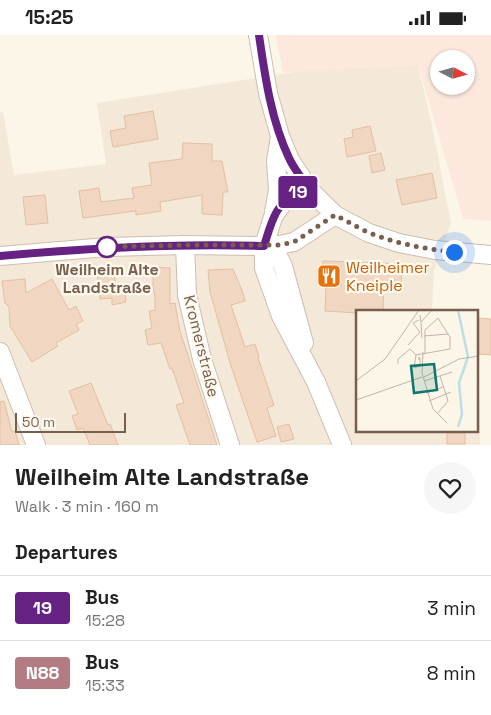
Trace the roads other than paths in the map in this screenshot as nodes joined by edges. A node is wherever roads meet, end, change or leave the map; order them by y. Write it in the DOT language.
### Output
graph roads {
  1 [pos="258,35"];
  2 [pos="280,136"];
  3 [pos="310,190"];
  4 [pos="335,215"];
  5 [pos="273,217"];
  6 [pos="294,242"];
  7 [pos="186,245"];
  8 [pos="264,246"];
  9 [pos="491,255"];
  10 [pos="0,256"];
  11 [pos="283,266"];
  12 [pos="0,352"];
  13 [pos="316,382"];
  14 [pos="36,445"];
  15 [pos="230,445"];
  16 [pos="342,445"];
  1 -- 2 [label="street"];
  2 -- 3 [label="street"];
  2 -- 5 [label="street"];
  3 -- 4 [label="street"];
  3 -- 5 [label="street"];
  4 -- 6 [label="street"];
  4 -- 9 [label="street"];
  5 -- 8 [label="street"];
  6 -- 8 [label="street"];
  6 -- 11 [label="street"];
  7 -- 8 [label="street"];
  7 -- 10 [label="street"];
  7 -- 15 [label="street, Kromerstraße"];
  8 -- 11 [label="street"];
  8 -- 13 [label="street"];
  11 -- 13 [label="street"];
  12 -- 14 [label="street"];
  13 -- 16 [label="street"];
}
